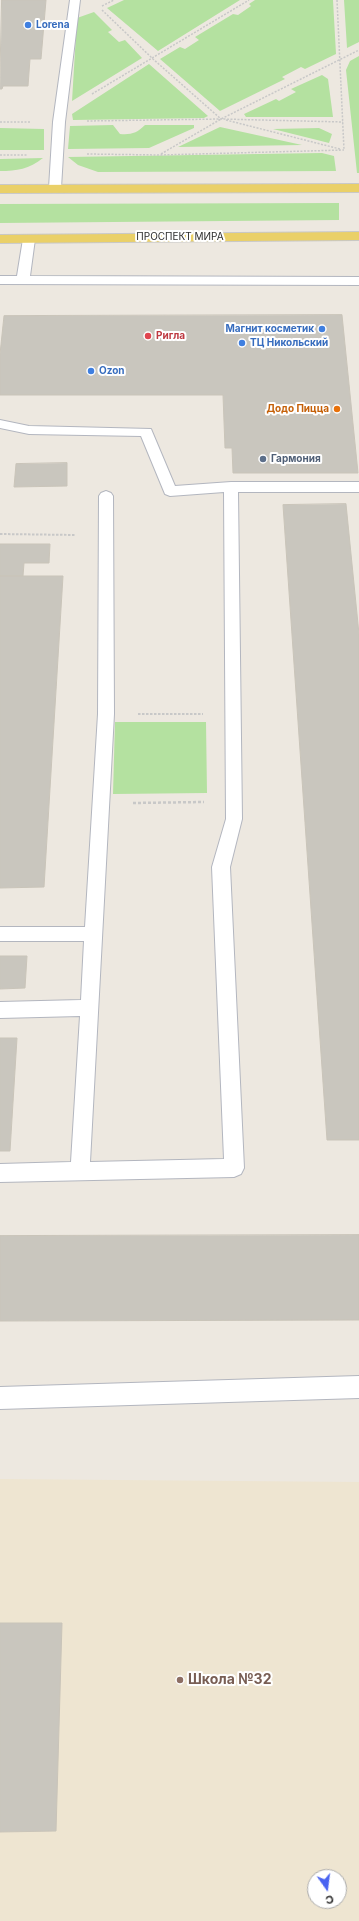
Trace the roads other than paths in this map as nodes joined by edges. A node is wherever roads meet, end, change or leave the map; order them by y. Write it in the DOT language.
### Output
graph roads {
  1 [pos="74,0"];
  2 [pos="55,188"];
  3 [pos="359,188"];
  4 [pos="0,189"];
  5 [pos="359,236"];
  6 [pos="0,239"];
  7 [pos="29,239"];
  8 [pos="0,280"];
  9 [pos="23,280"];
  10 [pos="359,281"];
  11 [pos="0,424"];
  12 [pos="231,487"];
  13 [pos="359,487"];
  14 [pos="106,496"];
  15 [pos="0,934"];
  16 [pos="94,934"];
  17 [pos="89,1008"];
  18 [pos="0,1010"];
  19 [pos="80,1172"];
  20 [pos="0,1173"];
  21 [pos="359,1387"];
  22 [pos="0,1398"];
  1 -- 2 [label="lane"];
  2 -- 3 [label="main road"];
  2 -- 4 [label="main road"];
  5 -- 7 [label="main road, ПРОСПЕКТ МИРА"];
  6 -- 7 [label="main road, ПРОСПЕКТ МИРА"];
  7 -- 9 [label="lane"];
  8 -- 9 [label="lane"];
  9 -- 10 [label="lane"];
  11 -- 12 [label="lane"];
  12 -- 13 [label="lane"];
  12 -- 19 [label="lane"];
  14 -- 16 [label="lane"];
  15 -- 16 [label="lane"];
  16 -- 17 [label="lane"];
  17 -- 18 [label="lane"];
  17 -- 19 [label="lane"];
  19 -- 20 [label="lane"];
  21 -- 22 [label="lane"];
}
